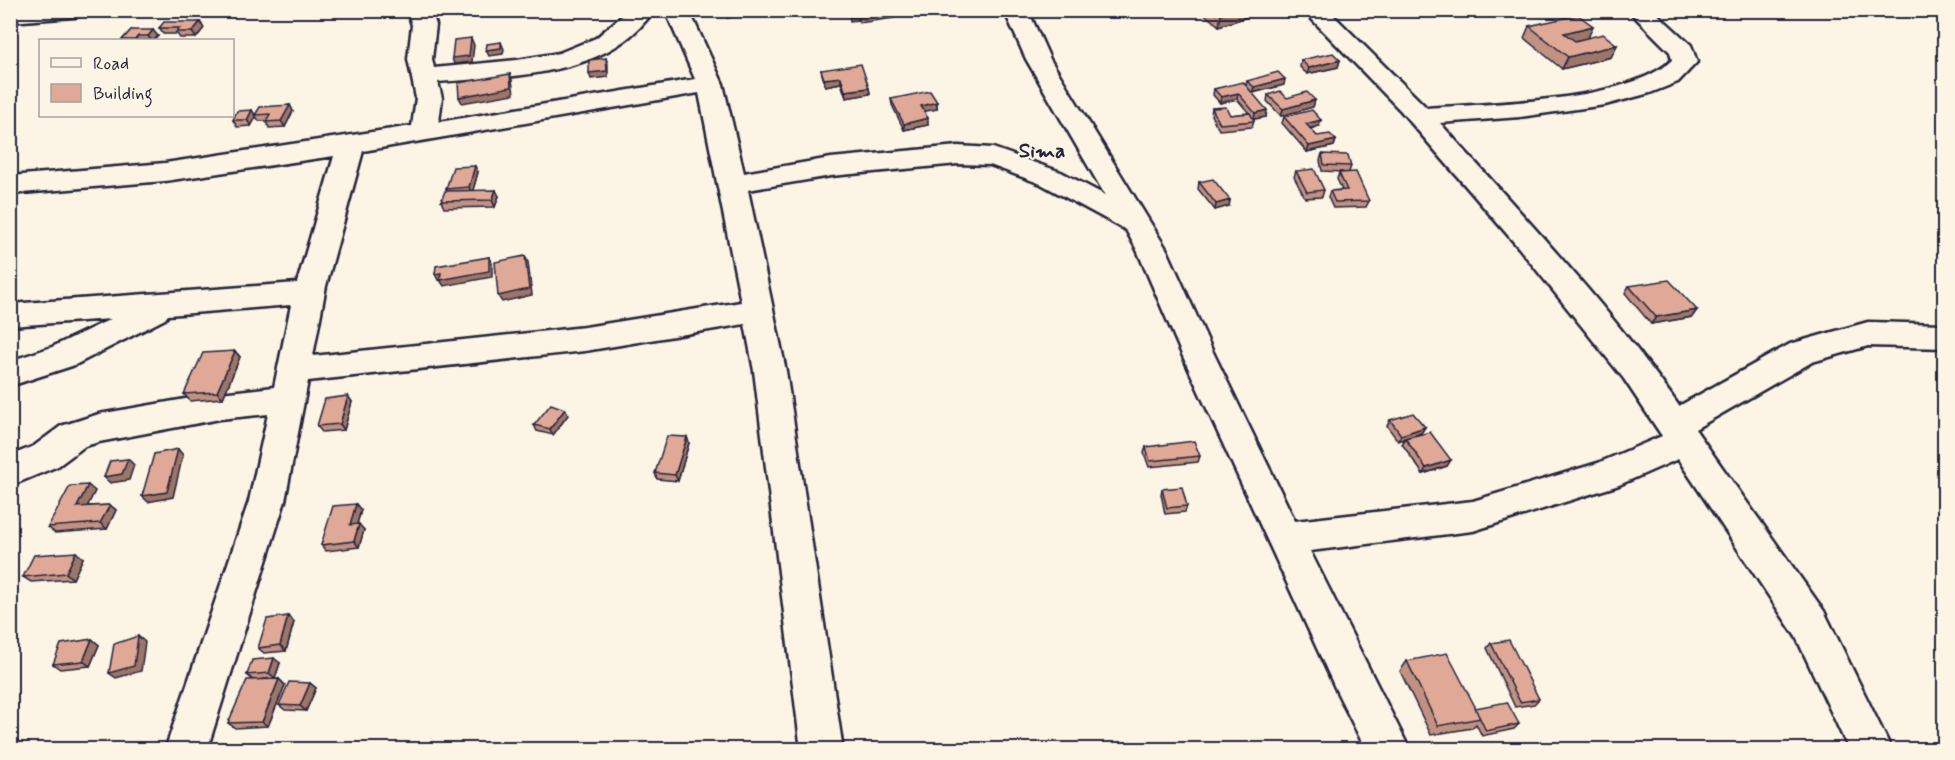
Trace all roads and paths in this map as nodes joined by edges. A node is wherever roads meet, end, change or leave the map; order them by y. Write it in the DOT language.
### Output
graph roads {
  1 [pos="74,10"];
  2 [pos="419,10"];
  3 [pos="643,10"];
  4 [pos="677,10"];
  5 [pos="1016,10"];
  6 [pos="1314,10"];
  7 [pos="1639,10"];
  8 [pos="10,15"];
  9 [pos="424,76"];
  10 [pos="710,84"];
  11 [pos="1420,117"];
  12 [pos="424,133"];
  13 [pos="351,145"];
  14 [pos="734,183"];
  15 [pos="10,185"];
  16 [pos="1136,224"];
  17 [pos="310,294"];
  18 [pos="168,304"];
  19 [pos="758,310"];
  20 [pos="10,315"];
  21 [pos="1944,336"];
  22 [pos="10,374"];
  23 [pos="291,385"];
  24 [pos="1679,433"];
  25 [pos="10,472"];
  26 [pos="1286,538"];
  27 [pos="186,750"];
  28 [pos="822,750"];
  29 [pos="1389,750"];
  30 [pos="1871,750"];
  1 -- 8 [label="street"];
  2 -- 9 [label="street"];
  3 -- 9 [label="street"];
  4 -- 10 [label="street"];
  5 -- 16 [label="street"];
  6 -- 11 [label="street"];
  7 -- 11 [label="street"];
  9 -- 12 [label="street"];
  10 -- 12 [label="street"];
  10 -- 14 [label="street"];
  11 -- 24 [label="street"];
  12 -- 13 [label="street"];
  13 -- 15 [label="street"];
  13 -- 17 [label="street"];
  14 -- 16 [label="street"];
  14 -- 19 [label="street"];
  16 -- 26 [label="street"];
  17 -- 18 [label="street"];
  17 -- 23 [label="street"];
  18 -- 20 [label="street"];
  18 -- 22 [label="street"];
  19 -- 23 [label="street"];
  19 -- 28 [label="street"];
  21 -- 24 [label="street"];
  23 -- 25 [label="street"];
  23 -- 27 [label="street"];
  24 -- 26 [label="street"];
  24 -- 30 [label="street"];
  26 -- 29 [label="street"];
}
